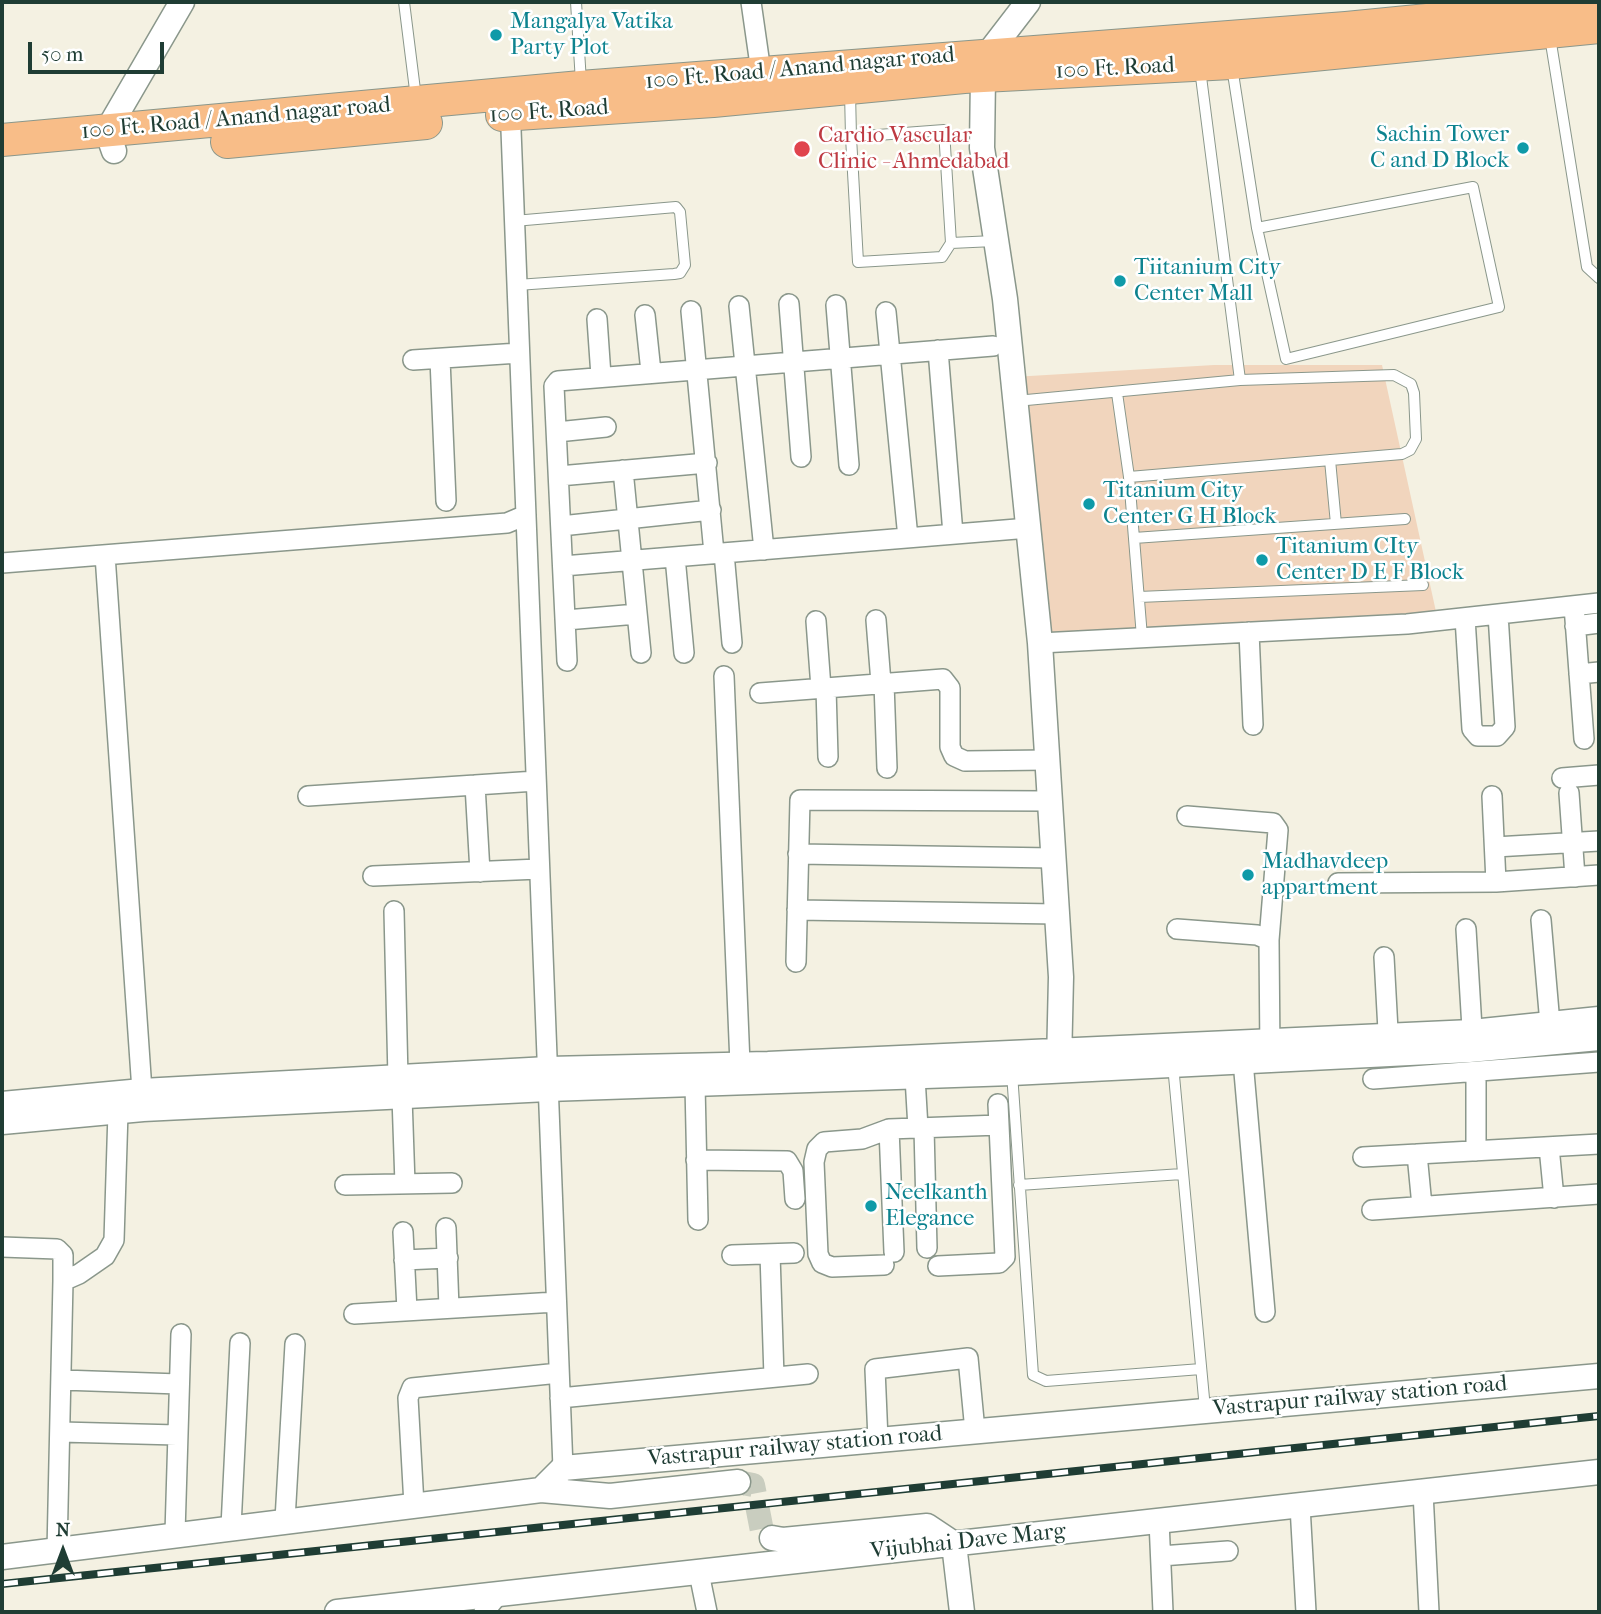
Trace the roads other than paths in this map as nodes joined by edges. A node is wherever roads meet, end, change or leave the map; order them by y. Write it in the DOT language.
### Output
graph roads {
  1 [pos="201,2"];
  2 [pos="404,2"];
  3 [pos="576,2"];
  4 [pos="751,2"];
  5 [pos="1028,2"];
  6 [pos="1599,3"];
  7 [pos="178,10"];
  8 [pos="1599,27"];
  9 [pos="1549,33"];
  10 [pos="1231,63"];
  11 [pos="985,65"];
  12 [pos="1200,65"];
  13 [pos="761,72"];
  14 [pos="582,87"];
  15 [pos="850,88"];
  16 [pos="417,102"];
  17 [pos="510,104"];
  18 [pos="851,136"];
  19 [pos="2,139"];
  20 [pos="111,141"];
  21 [pos="2,161"];
  22 [pos="514,221"];
  23 [pos="1257,228"];
  24 [pos="995,241"];
  25 [pos="951,243"];
  26 [pos="1599,278"];
  27 [pos="517,285"];
  28 [pos="789,304"];
  29 [pos="836,305"];
  30 [pos="739,306"];
  31 [pos="691,311"];
  32 [pos="886,312"];
  33 [pos="645,315"];
  34 [pos="597,319"];
  35 [pos="993,346"];
  36 [pos="939,350"];
  37 [pos="519,353"];
  38 [pos="890,354"];
  39 [pos="841,357"];
  40 [pos="440,359"];
  41 [pos="413,360"];
  42 [pos="793,361"];
  43 [pos="746,365"];
  44 [pos="699,368"];
  45 [pos="651,372"];
  46 [pos="601,376"];
  47 [pos="1240,380"];
  48 [pos="1118,393"];
  49 [pos="1016,401"];
  50 [pos="606,427"];
  51 [pos="557,432"];
  52 [pos="801,457"];
  53 [pos="1331,460"];
  54 [pos="707,463"];
  55 [pos="849,465"];
  56 [pos="623,470"];
  57 [pos="559,477"];
  58 [pos="1129,477"];
  59 [pos="446,501"];
  60 [pos="711,510"];
  61 [pos="526,515"];
  62 [pos="627,519"];
  63 [pos="1405,519"];
  64 [pos="1336,524"];
  65 [pos="561,526"];
  66 [pos="1030,528"];
  67 [pos="953,534"];
  68 [pos="908,538"];
  69 [pos="1134,538"];
  70 [pos="764,550"];
  71 [pos="719,553"];
  72 [pos="105,555"];
  73 [pos="675,557"];
  74 [pos="632,560"];
  75 [pos="2,563"];
  76 [pos="563,566"];
  77 [pos="1423,585"];
  78 [pos="1139,597"];
  79 [pos="1599,603"];
  80 [pos="1574,606"];
  81 [pos="637,614"];
  82 [pos="1498,614"];
  83 [pos="1465,618"];
  84 [pos="566,620"];
  85 [pos="876,620"];
  86 [pos="817,621"];
  87 [pos="1599,623"];
  88 [pos="1575,626"];
  89 [pos="1249,632"];
  90 [pos="1142,637"];
  91 [pos="732,643"];
  92 [pos="1040,643"];
  93 [pos="641,653"];
  94 [pos="684,653"];
  95 [pos="567,661"];
  96 [pos="1599,672"];
  97 [pos="1579,674"];
  98 [pos="724,676"];
  99 [pos="882,683"];
  100 [pos="823,688"];
  101 [pos="760,693"];
  102 [pos="1252,725"];
  103 [pos="1589,728"];
  104 [pos="828,757"];
  105 [pos="1047,760"];
  106 [pos="887,768"];
  107 [pos="1599,775"];
  108 [pos="536,781"];
  109 [pos="475,785"];
  110 [pos="308,796"];
  111 [pos="1492,796"];
  112 [pos="1050,801"];
  113 [pos="1187,816"];
  114 [pos="1599,841"];
  115 [pos="1573,845"];
  116 [pos="1495,847"];
  117 [pos="798,854"];
  118 [pos="1054,858"];
  119 [pos="539,869"];
  120 [pos="480,872"];
  121 [pos="1599,875"];
  122 [pos="373,876"];
  123 [pos="1575,877"];
  124 [pos="1496,882"];
  125 [pos="1338,883"];
  126 [pos="797,910"];
  127 [pos="394,911"];
  128 [pos="1057,914"];
  129 [pos="1541,920"];
  130 [pos="1177,929"];
  131 [pos="1466,929"];
  132 [pos="1269,940"];
  133 [pos="1384,957"];
  134 [pos="796,962"];
  135 [pos="1599,1019"];
  136 [pos="1550,1024"];
  137 [pos="1599,1038"];
  138 [pos="1389,1044"];
  139 [pos="1270,1049"];
  140 [pos="1474,1057"];
  141 [pos="1059,1060"];
  142 [pos="1243,1061"];
  143 [pos="1599,1062"];
  144 [pos="740,1064"];
  145 [pos="1173,1065"];
  146 [pos="1012,1073"];
  147 [pos="915,1077"];
  148 [pos="548,1079"];
  149 [pos="1373,1079"];
  150 [pos="695,1085"];
  151 [pos="400,1088"];
  152 [pos="143,1100"];
  153 [pos="2,1104"];
  154 [pos="998,1104"];
  155 [pos="118,1112"];
  156 [pos="2,1122"];
  157 [pos="999,1125"];
  158 [pos="921,1128"];
  159 [pos="889,1129"];
  160 [pos="1599,1144"];
  161 [pos="1549,1147"];
  162 [pos="1476,1151"];
  163 [pos="1417,1154"];
  164 [pos="1363,1157"];
  165 [pos="696,1160"];
  166 [pos="1182,1174"];
  167 [pos="452,1183"];
  168 [pos="405,1184"];
  169 [pos="345,1185"];
  170 [pos="1019,1185"];
  171 [pos="1599,1194"];
  172 [pos="1554,1198"];
  173 [pos="795,1199"];
  174 [pos="1422,1206"];
  175 [pos="1372,1210"];
  176 [pos="698,1220"];
  177 [pos="446,1228"];
  178 [pos="403,1232"];
  179 [pos="2,1247"];
  180 [pos="927,1248"];
  181 [pos="794,1253"];
  182 [pos="770,1254"];
  183 [pos="732,1255"];
  184 [pos="447,1258"];
  185 [pos="404,1260"];
  186 [pos="938,1266"];
  187 [pos="63,1281"];
  188 [pos="556,1301"];
  189 [pos="450,1308"];
  190 [pos="407,1310"];
  191 [pos="1265,1312"];
  192 [pos="354,1314"];
  193 [pos="181,1334"];
  194 [pos="240,1343"];
  195 [pos="295,1344"];
  196 [pos="1201,1369"];
  197 [pos="559,1373"];
  198 [pos="808,1374"];
  199 [pos="1599,1376"];
  200 [pos="774,1377"];
  201 [pos="62,1380"];
  202 [pos="179,1384"];
  203 [pos="560,1398"];
  204 [pos="1205,1410"];
  205 [pos="975,1431"];
  206 [pos="61,1432"];
  207 [pos="177,1435"];
  208 [pos="878,1440"];
  209 [pos="563,1468"];
  210 [pos="1599,1472"];
  211 [pos="738,1482"];
  212 [pos="541,1490"];
  213 [pos="1423,1492"];
  214 [pos="414,1505"];
  215 [pos="1300,1506"];
  216 [pos="285,1520"];
  217 [pos="1159,1521"];
  218 [pos="231,1527"];
  219 [pos="175,1534"];
  220 [pos="772,1538"];
  221 [pos="954,1544"];
  222 [pos="57,1551"];
  223 [pos="1228,1551"];
  224 [pos="1161,1556"];
  225 [pos="2,1557"];
  226 [pos="699,1573"];
  227 [pos="491,1604"];
  228 [pos="337,1612"];
  229 [pos="707,1612"];
  230 [pos="962,1612"];
  231 [pos="1163,1612"];
  232 [pos="1306,1612"];
  233 [pos="1429,1612"];
  1 -- 7 [label="street"];
  2 -- 16 [label="lane"];
  3 -- 14 [label="lane"];
  4 -- 13 [label="street"];
  5 -- 11 [label="street"];
  6 -- 11 [label="main road, 100 Ft. Road / Anand nagar road"];
  7 -- 20 [label="street"];
  8 -- 9 [label="main road, 100 Ft. Road"];
  9 -- 10 [label="main road, 100 Ft. Road"];
  9 -- 26 [label="lane"];
  10 -- 12 [label="main road, 100 Ft. Road"];
  10 -- 23 [label="lane"];
  11 -- 12 [label="main road, 100 Ft. Road"];
  11 -- 13 [label="main road, 100 Ft. Road / Anand nagar road"];
  11 -- 15 [label="main road, 100 Ft. Road"];
  11 -- 24 [label="street"];
  12 -- 47 [label="lane"];
  13 -- 14 [label="main road, 100 Ft. Road / Anand nagar road"];
  14 -- 17 [label="main road, 100 Ft. Road / Anand nagar road"];
  15 -- 17 [label="main road, 100 Ft. Road"];
  15 -- 18 [label="lane"];
  16 -- 17 [label="main road, 100 Ft. Road / Anand nagar road"];
  16 -- 20 [label="main road, 100 Ft. Road / Anand nagar road"];
  17 -- 20 [label="main road, 100 Ft. Road"];
  17 -- 22 [label="street"];
  18 -- 25 [label="lane"];
  18 -- 25 [label="lane"];
  19 -- 20 [label="main road, 100 Ft. Road / Anand nagar road"];
  20 -- 21 [label="main road, 100 Ft. Road"];
  22 -- 27 [label="street"];
  22 -- 27 [label="lane"];
  23 -- 23 [label="lane"];
  24 -- 25 [label="lane"];
  24 -- 49 [label="street"];
  27 -- 37 [label="street"];
  28 -- 42 [label="street"];
  29 -- 39 [label="street"];
  30 -- 43 [label="street"];
  31 -- 44 [label="street"];
  32 -- 38 [label="street"];
  33 -- 45 [label="street"];
  34 -- 46 [label="street"];
  35 -- 36 [label="street"];
  36 -- 38 [label="street"];
  36 -- 67 [label="street"];
  37 -- 40 [label="street"];
  37 -- 61 [label="street"];
  38 -- 39 [label="street"];
  38 -- 68 [label="street"];
  39 -- 42 [label="street"];
  39 -- 55 [label="street"];
  40 -- 41 [label="street"];
  40 -- 59 [label="street"];
  42 -- 43 [label="street"];
  42 -- 52 [label="street"];
  43 -- 44 [label="street"];
  43 -- 70 [label="street"];
  44 -- 45 [label="street"];
  44 -- 54 [label="street"];
  45 -- 46 [label="street"];
  46 -- 51 [label="street"];
  47 -- 48 [label="lane"];
  47 -- 53 [label="lane"];
  48 -- 49 [label="lane"];
  48 -- 58 [label="lane"];
  49 -- 66 [label="street"];
  50 -- 51 [label="street"];
  51 -- 57 [label="street"];
  53 -- 58 [label="lane"];
  53 -- 64 [label="lane"];
  54 -- 56 [label="street"];
  54 -- 60 [label="street"];
  56 -- 57 [label="street"];
  56 -- 62 [label="street"];
  57 -- 65 [label="street"];
  58 -- 69 [label="lane"];
  60 -- 62 [label="street"];
  60 -- 71 [label="street"];
  61 -- 72 [label="street"];
  61 -- 108 [label="street"];
  62 -- 65 [label="street"];
  62 -- 74 [label="street"];
  63 -- 64 [label="lane"];
  64 -- 69 [label="lane"];
  65 -- 76 [label="street"];
  66 -- 67 [label="street"];
  66 -- 92 [label="street"];
  67 -- 68 [label="street"];
  68 -- 70 [label="street"];
  69 -- 78 [label="lane"];
  70 -- 71 [label="street"];
  71 -- 73 [label="street"];
  71 -- 91 [label="street"];
  72 -- 75 [label="street"];
  72 -- 152 [label="street"];
  73 -- 74 [label="street"];
  73 -- 94 [label="street"];
  74 -- 76 [label="street"];
  74 -- 81 [label="street"];
  76 -- 84 [label="street"];
  77 -- 78 [label="lane"];
  78 -- 90 [label="lane"];
  79 -- 80 [label="street"];
  80 -- 82 [label="street"];
  80 -- 88 [label="street"];
  81 -- 84 [label="street"];
  81 -- 93 [label="street"];
  82 -- 83 [label="street"];
  82 -- 83 [label="street"];
  83 -- 89 [label="street"];
  84 -- 95 [label="street"];
  85 -- 99 [label="street"];
  86 -- 100 [label="street"];
  87 -- 88 [label="street"];
  88 -- 97 [label="street"];
  89 -- 90 [label="street"];
  89 -- 102 [label="street"];
  90 -- 92 [label="street"];
  92 -- 105 [label="street"];
  96 -- 97 [label="street"];
  97 -- 103 [label="street"];
  98 -- 144 [label="street"];
  99 -- 100 [label="street"];
  99 -- 105 [label="street"];
  99 -- 106 [label="street"];
  100 -- 101 [label="street"];
  100 -- 104 [label="street"];
  105 -- 112 [label="street"];
  107 -- 115 [label="street"];
  108 -- 109 [label="street"];
  108 -- 119 [label="street"];
  109 -- 110 [label="street"];
  109 -- 120 [label="street"];
  111 -- 116 [label="street"];
  112 -- 117 [label="street"];
  112 -- 118 [label="street"];
  113 -- 132 [label="street"];
  114 -- 115 [label="street"];
  115 -- 116 [label="street"];
  115 -- 123 [label="street"];
  116 -- 124 [label="street"];
  117 -- 118 [label="street"];
  117 -- 126 [label="street"];
  118 -- 128 [label="street"];
  119 -- 120 [label="street"];
  119 -- 148 [label="street"];
  120 -- 122 [label="street"];
  121 -- 123 [label="street"];
  123 -- 124 [label="street"];
  124 -- 125 [label="street"];
  126 -- 128 [label="street"];
  126 -- 134 [label="street"];
  127 -- 151 [label="street"];
  128 -- 141 [label="street"];
  129 -- 136 [label="street"];
  130 -- 132 [label="street"];
  131 -- 140 [label="street"];
  132 -- 139 [label="street"];
  133 -- 138 [label="street"];
  135 -- 136 [label="street"];
  136 -- 140 [label="street"];
  137 -- 140 [label="street"];
  138 -- 139 [label="street"];
  138 -- 140 [label="street"];
  139 -- 141 [label="street"];
  139 -- 142 [label="street"];
  140 -- 143 [label="street"];
  140 -- 149 [label="street"];
  140 -- 162 [label="street"];
  141 -- 144 [label="street"];
  141 -- 145 [label="street"];
  141 -- 146 [label="street"];
  142 -- 145 [label="street"];
  142 -- 191 [label="street"];
  144 -- 148 [label="street"];
  145 -- 166 [label="lane"];
  146 -- 147 [label="street"];
  146 -- 170 [label="lane"];
  147 -- 150 [label="street"];
  147 -- 158 [label="street"];
  148 -- 150 [label="street"];
  148 -- 151 [label="street"];
  148 -- 188 [label="street"];
  150 -- 165 [label="street"];
  151 -- 152 [label="street"];
  151 -- 168 [label="street"];
  152 -- 153 [label="street"];
  152 -- 155 [label="street"];
  154 -- 157 [label="street"];
  155 -- 156 [label="street"];
  155 -- 187 [label="street"];
  157 -- 158 [label="street"];
  157 -- 186 [label="street"];
  158 -- 159 [label="street"];
  158 -- 180 [label="street"];
  159 -- 159 [label="street"];
  160 -- 161 [label="street"];
  161 -- 162 [label="street"];
  161 -- 172 [label="street"];
  162 -- 163 [label="street"];
  163 -- 164 [label="street"];
  163 -- 174 [label="street"];
  165 -- 173 [label="street"];
  165 -- 176 [label="street"];
  166 -- 170 [label="lane"];
  166 -- 196 [label="lane"];
  167 -- 168 [label="street"];
  168 -- 169 [label="street"];
  170 -- 196 [label="lane"];
  171 -- 172 [label="street"];
  172 -- 174 [label="street"];
  174 -- 175 [label="street"];
  177 -- 184 [label="street"];
  178 -- 185 [label="street"];
  179 -- 187 [label="street"];
  181 -- 182 [label="street"];
  182 -- 183 [label="street"];
  182 -- 200 [label="street"];
  184 -- 185 [label="street"];
  184 -- 189 [label="street"];
  185 -- 190 [label="street"];
  187 -- 201 [label="street"];
  188 -- 189 [label="street"];
  188 -- 197 [label="street"];
  189 -- 190 [label="street"];
  190 -- 192 [label="street"];
  193 -- 202 [label="street"];
  194 -- 218 [label="street"];
  195 -- 216 [label="street"];
  196 -- 204 [label="lane"];
  197 -- 203 [label="street"];
  197 -- 214 [label="street"];
  198 -- 200 [label="street"];
  199 -- 204 [label="street, Vastrapur railway station road"];
  200 -- 203 [label="street"];
  201 -- 202 [label="street"];
  201 -- 206 [label="street"];
  202 -- 207 [label="street"];
  203 -- 209 [label="street"];
  204 -- 205 [label="street, Vastrapur railway station road"];
  205 -- 208 [label="street, Vastrapur railway station road"];
  205 -- 208 [label="street"];
  206 -- 207 [label="street"];
  206 -- 222 [label="street"];
  207 -- 219 [label="street"];
  208 -- 209 [label="street, Vastrapur railway station road"];
  209 -- 212 [label="street"];
  210 -- 213 [label="street, Vijubhai Dave Marg"];
  211 -- 212 [label="street"];
  212 -- 214 [label="street"];
  213 -- 215 [label="street, Vijubhai Dave Marg"];
  213 -- 233 [label="street"];
  214 -- 216 [label="street"];
  215 -- 217 [label="street, Vijubhai Dave Marg"];
  215 -- 232 [label="street"];
  216 -- 218 [label="street"];
  217 -- 221 [label="street, Vijubhai Dave Marg"];
  217 -- 224 [label="street"];
  218 -- 219 [label="street"];
  219 -- 222 [label="street"];
  220 -- 221 [label="street"];
  221 -- 226 [label="street, Vijubhai Dave Marg"];
  221 -- 230 [label="street"];
  222 -- 225 [label="street"];
  223 -- 224 [label="street"];
  224 -- 231 [label="street"];
  226 -- 227 [label="street, Vijubhai Dave Marg"];
  226 -- 229 [label="street"];
  227 -- 228 [label="street, Vijubhai Dave Marg"];
}
